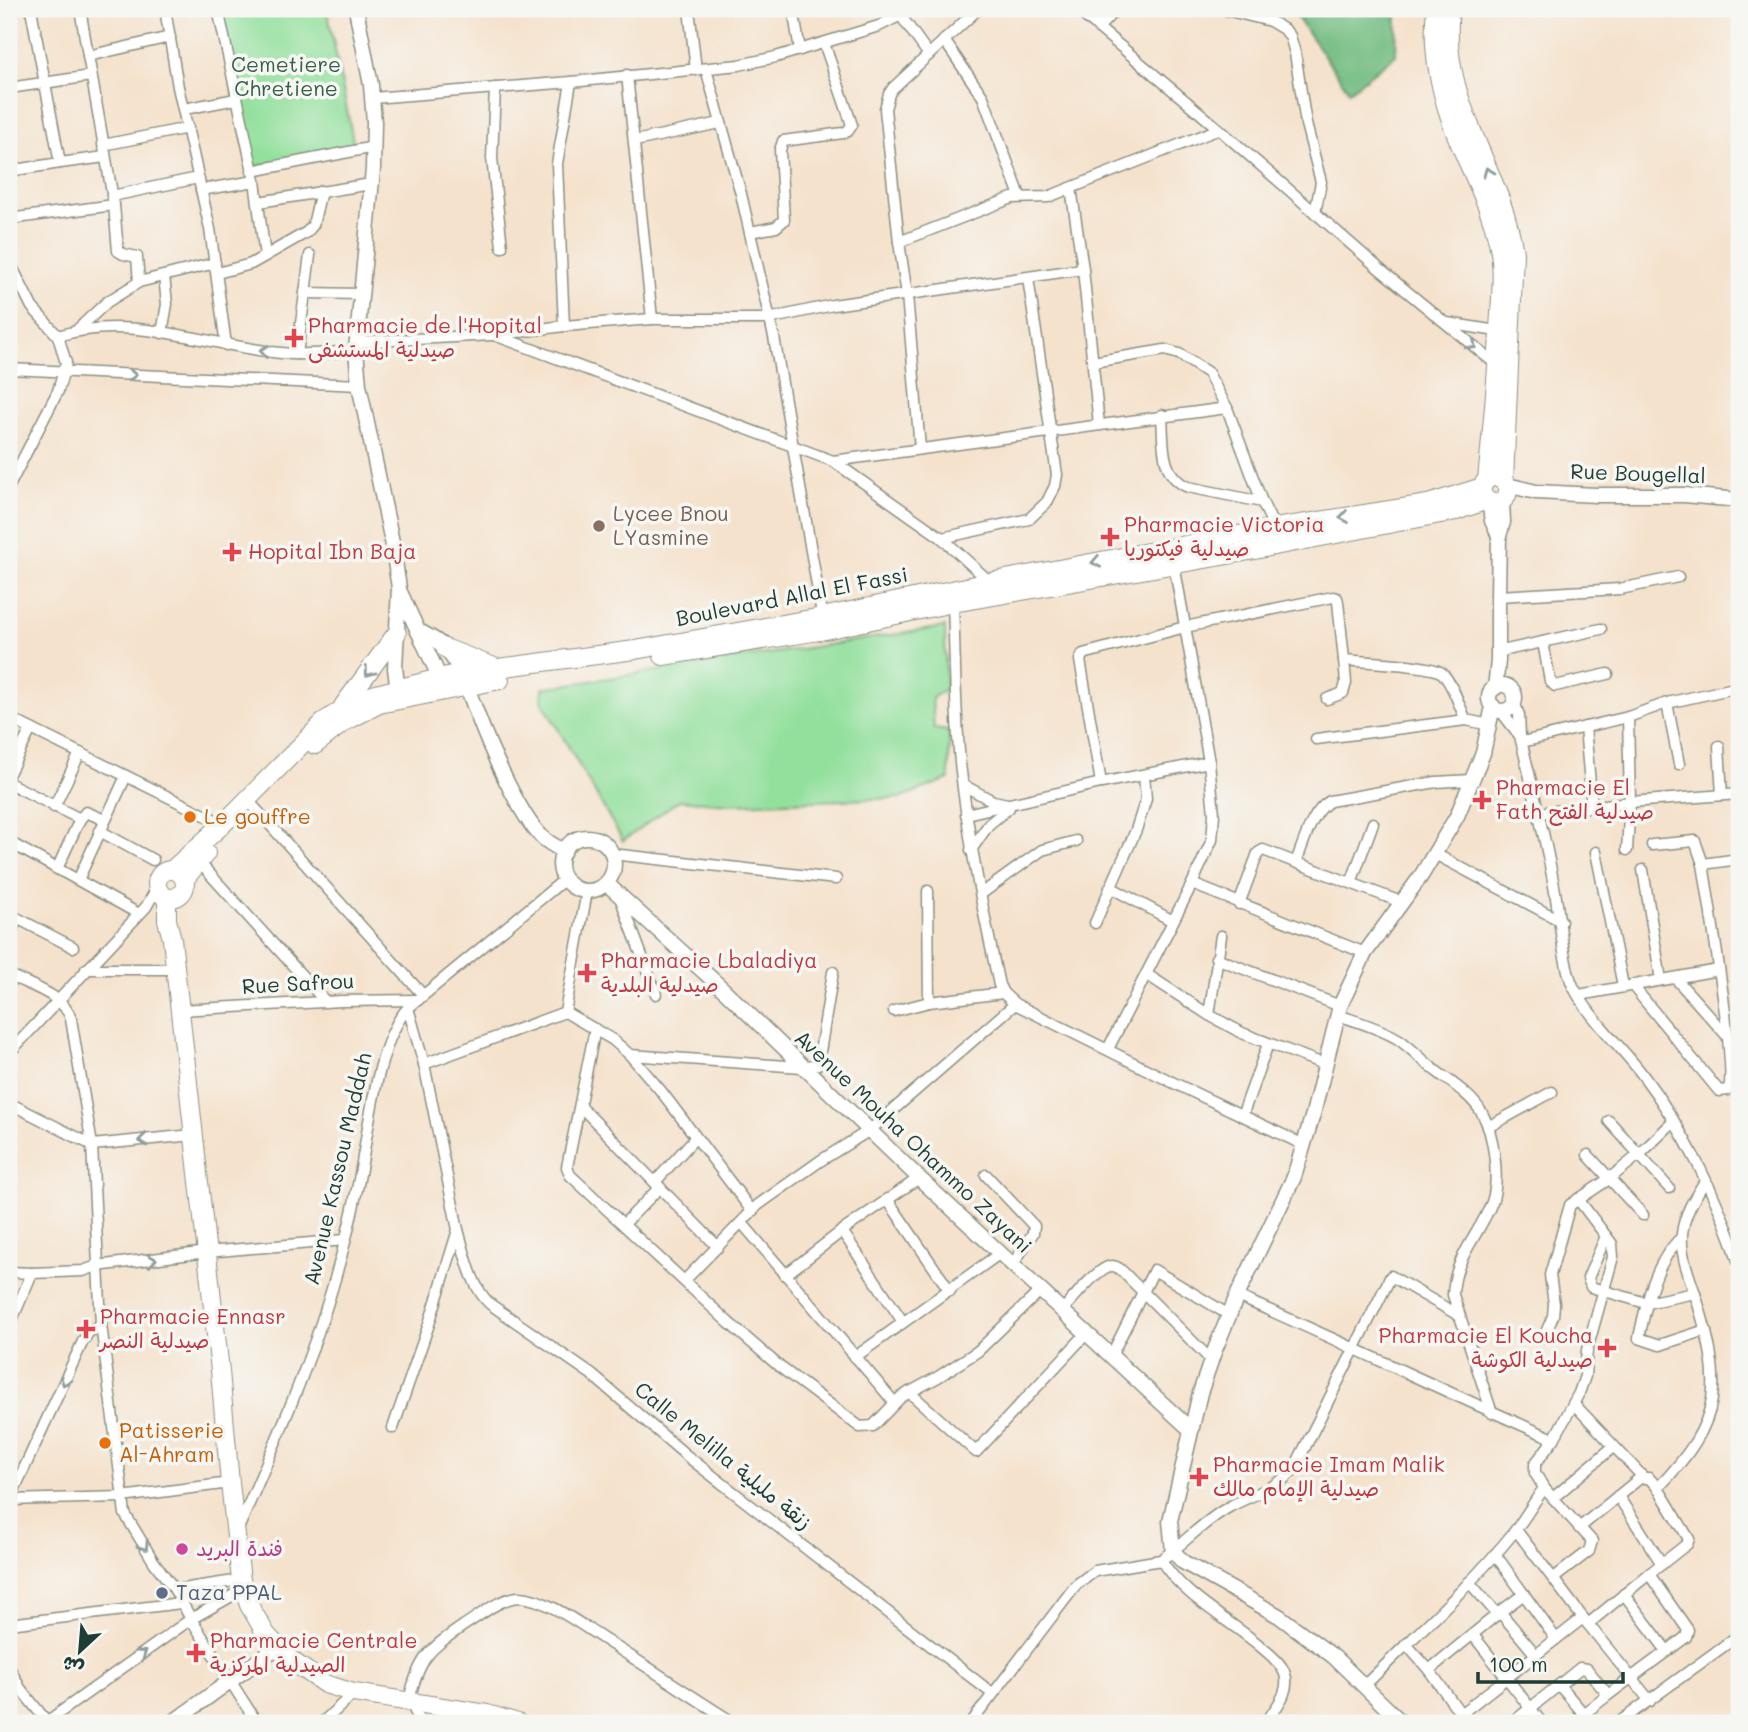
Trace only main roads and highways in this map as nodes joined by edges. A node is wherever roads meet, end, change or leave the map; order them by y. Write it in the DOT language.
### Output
graph roads {
  1 [pos="1436,9"];
  2 [pos="1450,9"];
  3 [pos="1505,333"];
  4 [pos="1495,492"];
  5 [pos="1278,536"];
  6 [pos="997,588"];
  7 [pos="824,623"];
  8 [pos="397,633"];
  9 [pos="445,648"];
  10 [pos="498,668"];
  11 [pos="463,679"];
  12 [pos="398,694"];
  13 [pos="340,710"];
  14 [pos="170,888"];
  15 [pos="518,1723"];
  1 -- 3 [label="main road"];
  3 -- 2 [label="main road, one-way"];
  3 -- 4 [label="main road"];
  3 -- 4 [label="main road"];
  4 -- 5 [label="main road, Boulevard Allal El Fassi"];
  5 -- 6 [label="main road, Boulevard Allal El Fassi, one-way"];
  5 -- 6 [label="main road, Boulevard Allal El Fassi"];
  6 -- 7 [label="main road, Boulevard Allal El Fassi"];
  6 -- 7 [label="main road, Boulevard Allal El Fassi"];
  7 -- 10 [label="main road, Boulevard Allal El Fassi"];
  7 -- 11 [label="main road, Boulevard Allal El Fassi"];
  8 -- 13 [label="main road, one-way"];
  9 -- 10 [label="main road"];
  10 -- 11 [label="main road, Boulevard Allal El Fassi"];
  11 -- 12 [label="main road, Boulevard Allal El Fassi"];
  12 -- 13 [label="main road, Boulevard Allal El Fassi"];
  12 -- 14 [label="main road, Boulevard Allal El Fassi"];
  13 -- 14 [label="main road, Boulevard Allal El Fassi"];
  14 -- 15 [label="main road"];
}
